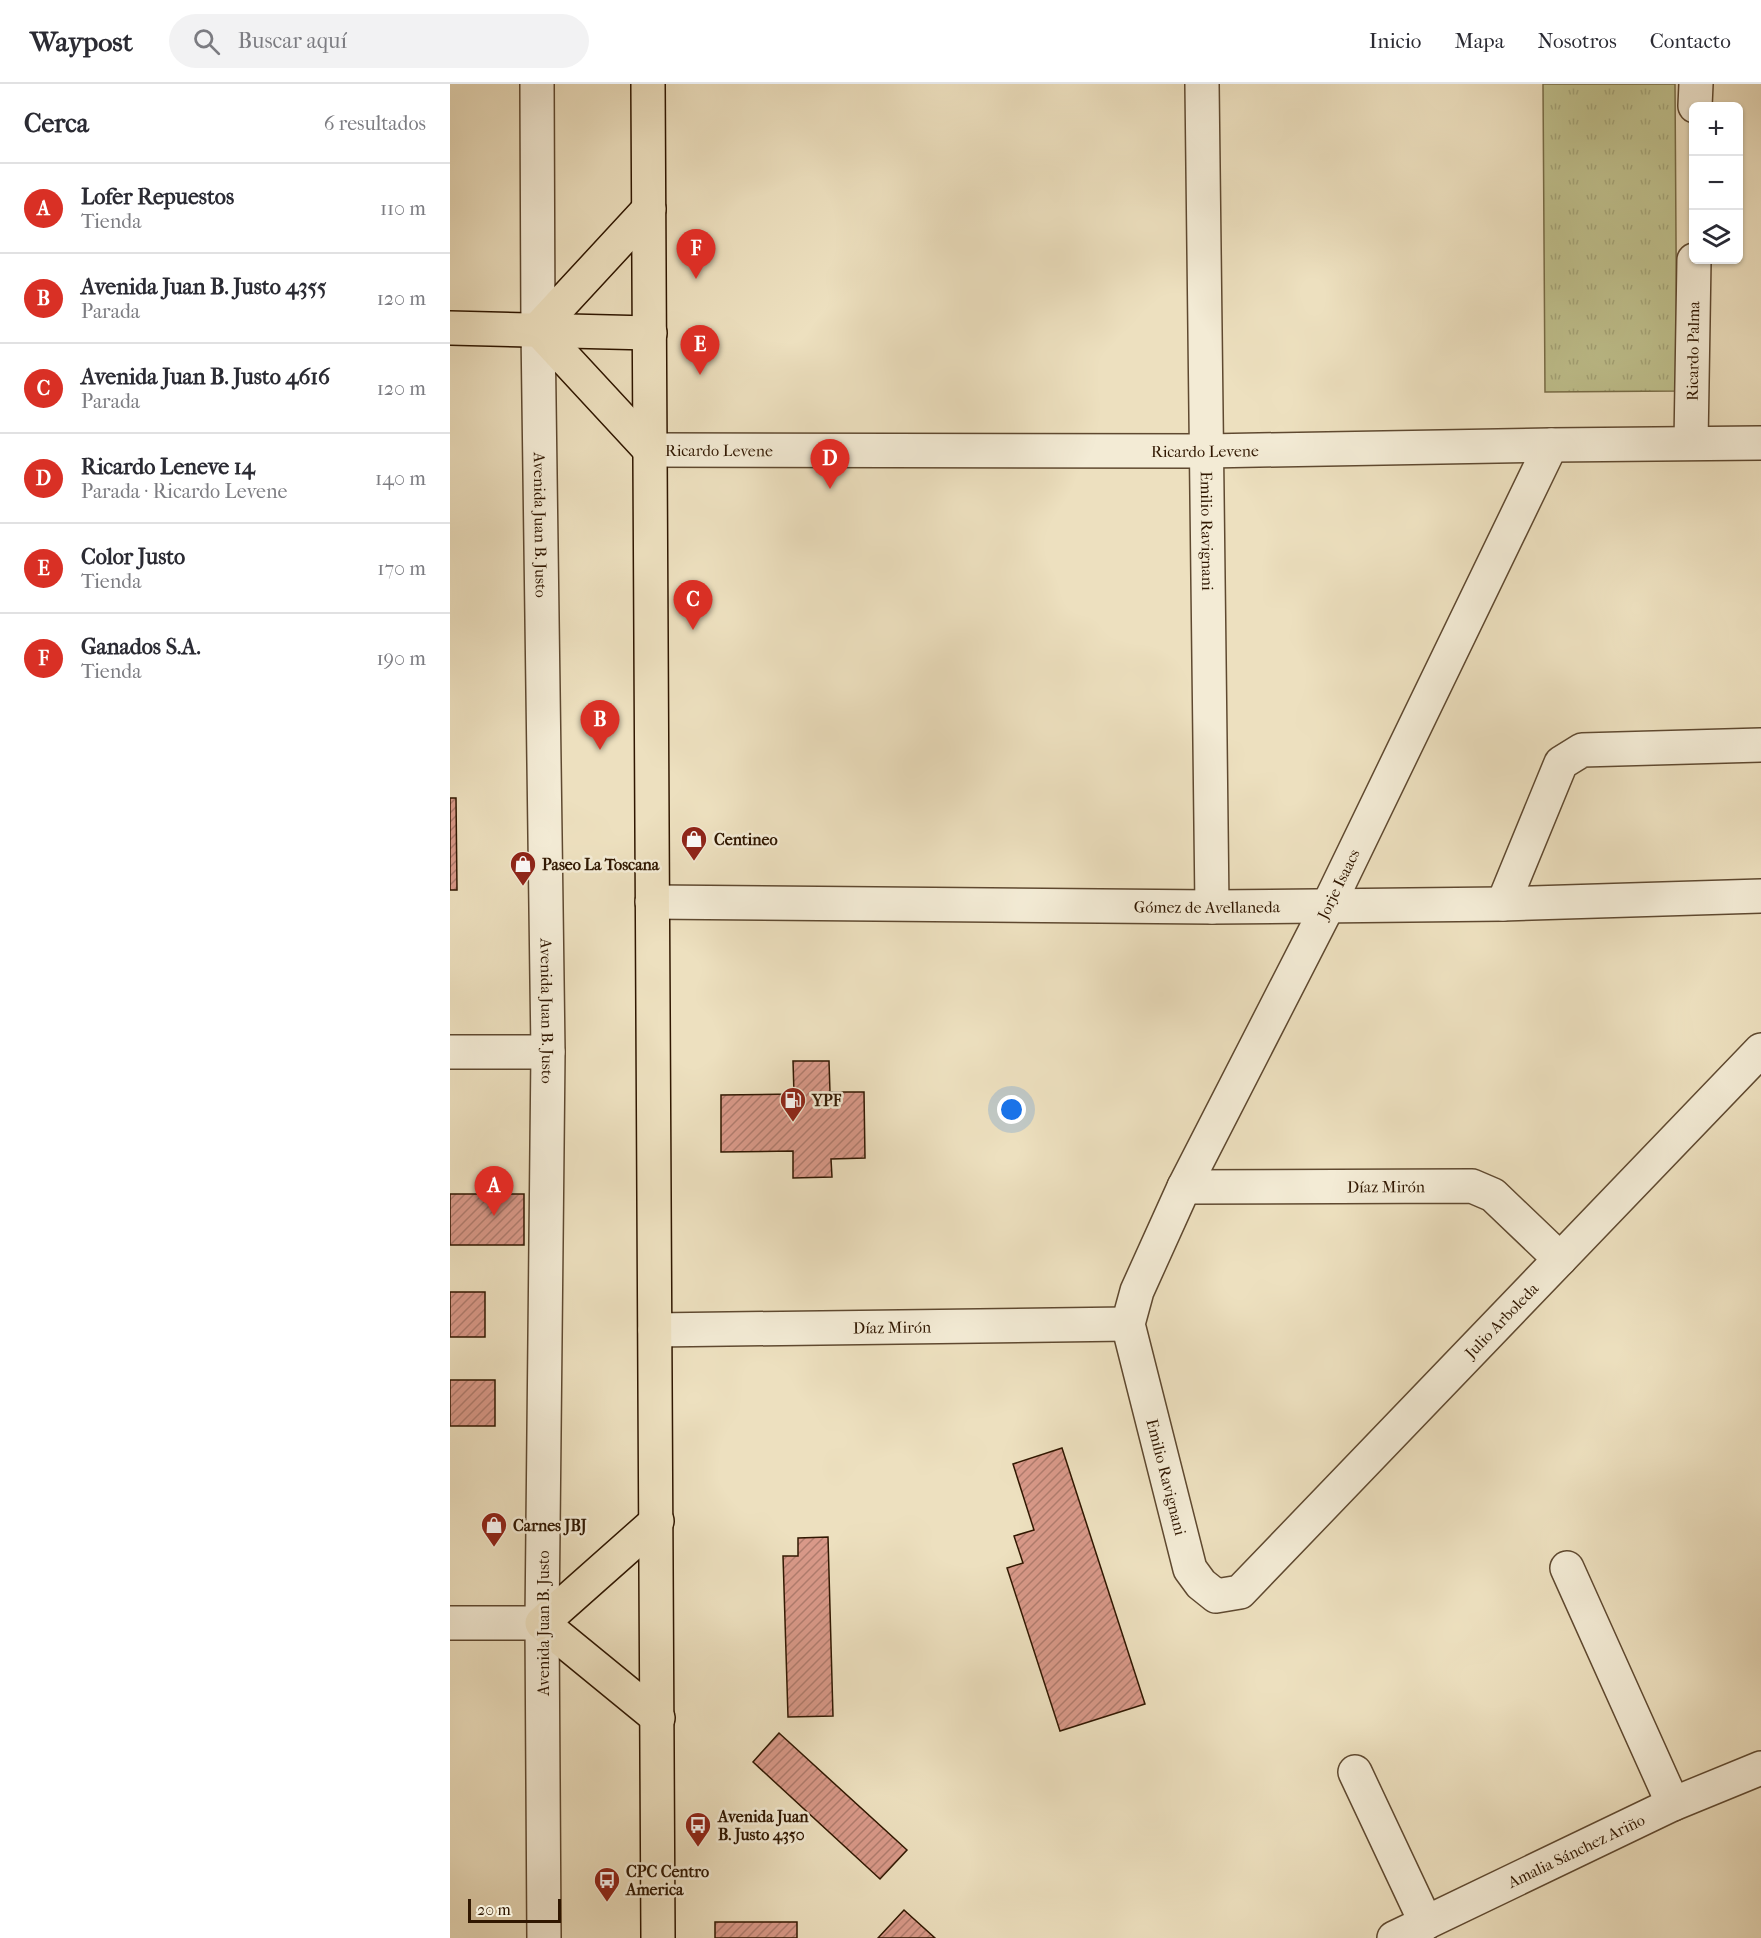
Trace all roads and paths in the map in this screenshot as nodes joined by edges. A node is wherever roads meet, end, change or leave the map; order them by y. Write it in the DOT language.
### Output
graph roads {
  1 [pos="537,84"];
  2 [pos="648,84"];
  3 [pos="1202,84"];
  4 [pos="1696,84"];
  5 [pos="1695,102"];
  6 [pos="649,209"];
  7 [pos="1694,264"];
  8 [pos="450,328"];
  9 [pos="538,329"];
  10 [pos="650,333"];
  11 [pos="1692,443"];
  12 [pos="1761,443"];
  13 [pos="1551,445"];
  14 [pos="650,450"];
  15 [pos="1207,452"];
  16 [pos="1761,746"];
  17 [pos="1761,896"];
  18 [pos="652,902"];
  19 [pos="1503,904"];
  20 [pos="1328,906"];
  21 [pos="1212,907"];
  22 [pos="1761,1050"];
  23 [pos="548,1052"];
  24 [pos="450,1053"];
  25 [pos="1184,1187"];
  26 [pos="1560,1259"];
  27 [pos="1128,1324"];
  28 [pos="655,1330"];
  29 [pos="657,1521"];
  30 [pos="1567,1568"];
  31 [pos="1240,1592"];
  32 [pos="450,1623"];
  33 [pos="542,1623"];
  34 [pos="658,1718"];
  35 [pos="1761,1768"];
  36 [pos="1355,1772"];
  37 [pos="1672,1804"];
  38 [pos="1426,1923"];
  39 [pos="544,1938"];
  40 [pos="658,1938"];
  41 [pos="1394,1938"];
  1 -- 9 [label="street, Avenida Juan B. Justo"];
  2 -- 6 [label="main road"];
  3 -- 15 [label="street, Emilio Ravignani"];
  4 -- 5 [label="street"];
  6 -- 9 [label="main road"];
  6 -- 10 [label="main road"];
  7 -- 11 [label="street, Ricardo Palma"];
  8 -- 9 [label="main road"];
  9 -- 10 [label="main road"];
  9 -- 14 [label="main road"];
  9 -- 23 [label="street, Avenida Juan B. Justo"];
  10 -- 14 [label="main road"];
  11 -- 12 [label="street, Ricardo Levene"];
  11 -- 13 [label="street, Ricardo Levene"];
  13 -- 15 [label="street, Ricardo Levene"];
  13 -- 20 [label="street, Jorje Isaacs"];
  14 -- 15 [label="street, Ricardo Levene"];
  14 -- 18 [label="main road"];
  15 -- 21 [label="street, Emilio Ravignani"];
  16 -- 19 [label="street"];
  17 -- 19 [label="street, Gómez de Avellaneda"];
  18 -- 21 [label="street, Gómez de Avellaneda"];
  18 -- 28 [label="main road"];
  19 -- 20 [label="street, Gómez de Avellaneda"];
  20 -- 21 [label="street, Gómez de Avellaneda"];
  20 -- 25 [label="street, Jorje Isaacs"];
  22 -- 26 [label="street, Julio Arboleda"];
  23 -- 24 [label="street"];
  23 -- 33 [label="street, Avenida Juan B. Justo"];
  25 -- 26 [label="street, Díaz Mirón"];
  25 -- 27 [label="street, Jorje Isaacs"];
  26 -- 31 [label="street, Julio Arboleda"];
  27 -- 28 [label="street, Díaz Mirón"];
  27 -- 31 [label="street, Emilio Ravignani"];
  28 -- 29 [label="main road"];
  29 -- 33 [label="main road"];
  29 -- 34 [label="main road"];
  30 -- 37 [label="street"];
  32 -- 33 [label="street"];
  33 -- 34 [label="main road"];
  33 -- 39 [label="street, Avenida Juan B. Justo"];
  34 -- 40 [label="main road"];
  35 -- 37 [label="street, Amalia Sánchez Ariño"];
  36 -- 38 [label="street"];
  37 -- 38 [label="street, Amalia Sánchez Ariño"];
  38 -- 41 [label="street, Amalia Sánchez Ariño"];
}
